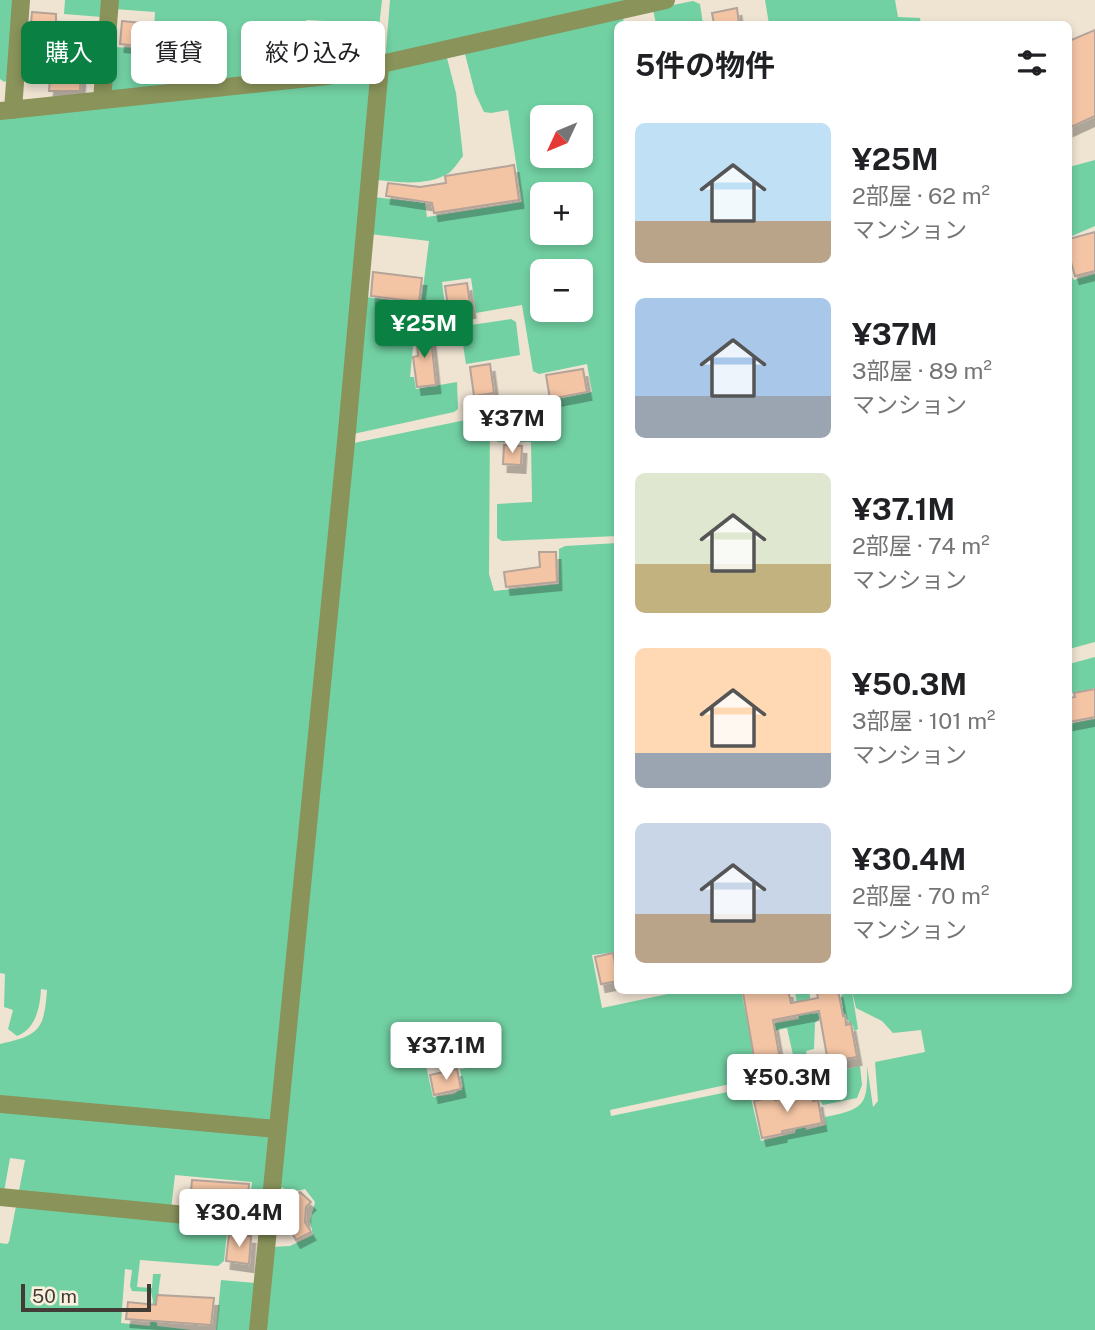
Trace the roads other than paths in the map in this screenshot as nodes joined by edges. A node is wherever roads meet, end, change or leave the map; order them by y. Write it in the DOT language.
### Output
graph roads {
  1 [pos="21,0"];
  2 [pos="110,0"];
  3 [pos="666,0"];
  4 [pos="385,65"];
  5 [pos="253,84"];
  6 [pos="378,84"];
  7 [pos="102,100"];
  8 [pos="7,110"];
  9 [pos="0,1104"];
  10 [pos="277,1129"];
  11 [pos="0,1197"];
  12 [pos="268,1223"];
  13 [pos="258,1330"];
  1 -- 8 [label="street"];
  2 -- 7 [label="street"];
  3 -- 4 [label="street"];
  5 -- 7 [label="street"];
  6 -- 10 [label="street"];
  7 -- 8 [label="street"];
  9 -- 10 [label="street"];
  10 -- 12 [label="street"];
  11 -- 12 [label="street"];
  12 -- 13 [label="street"];
}
